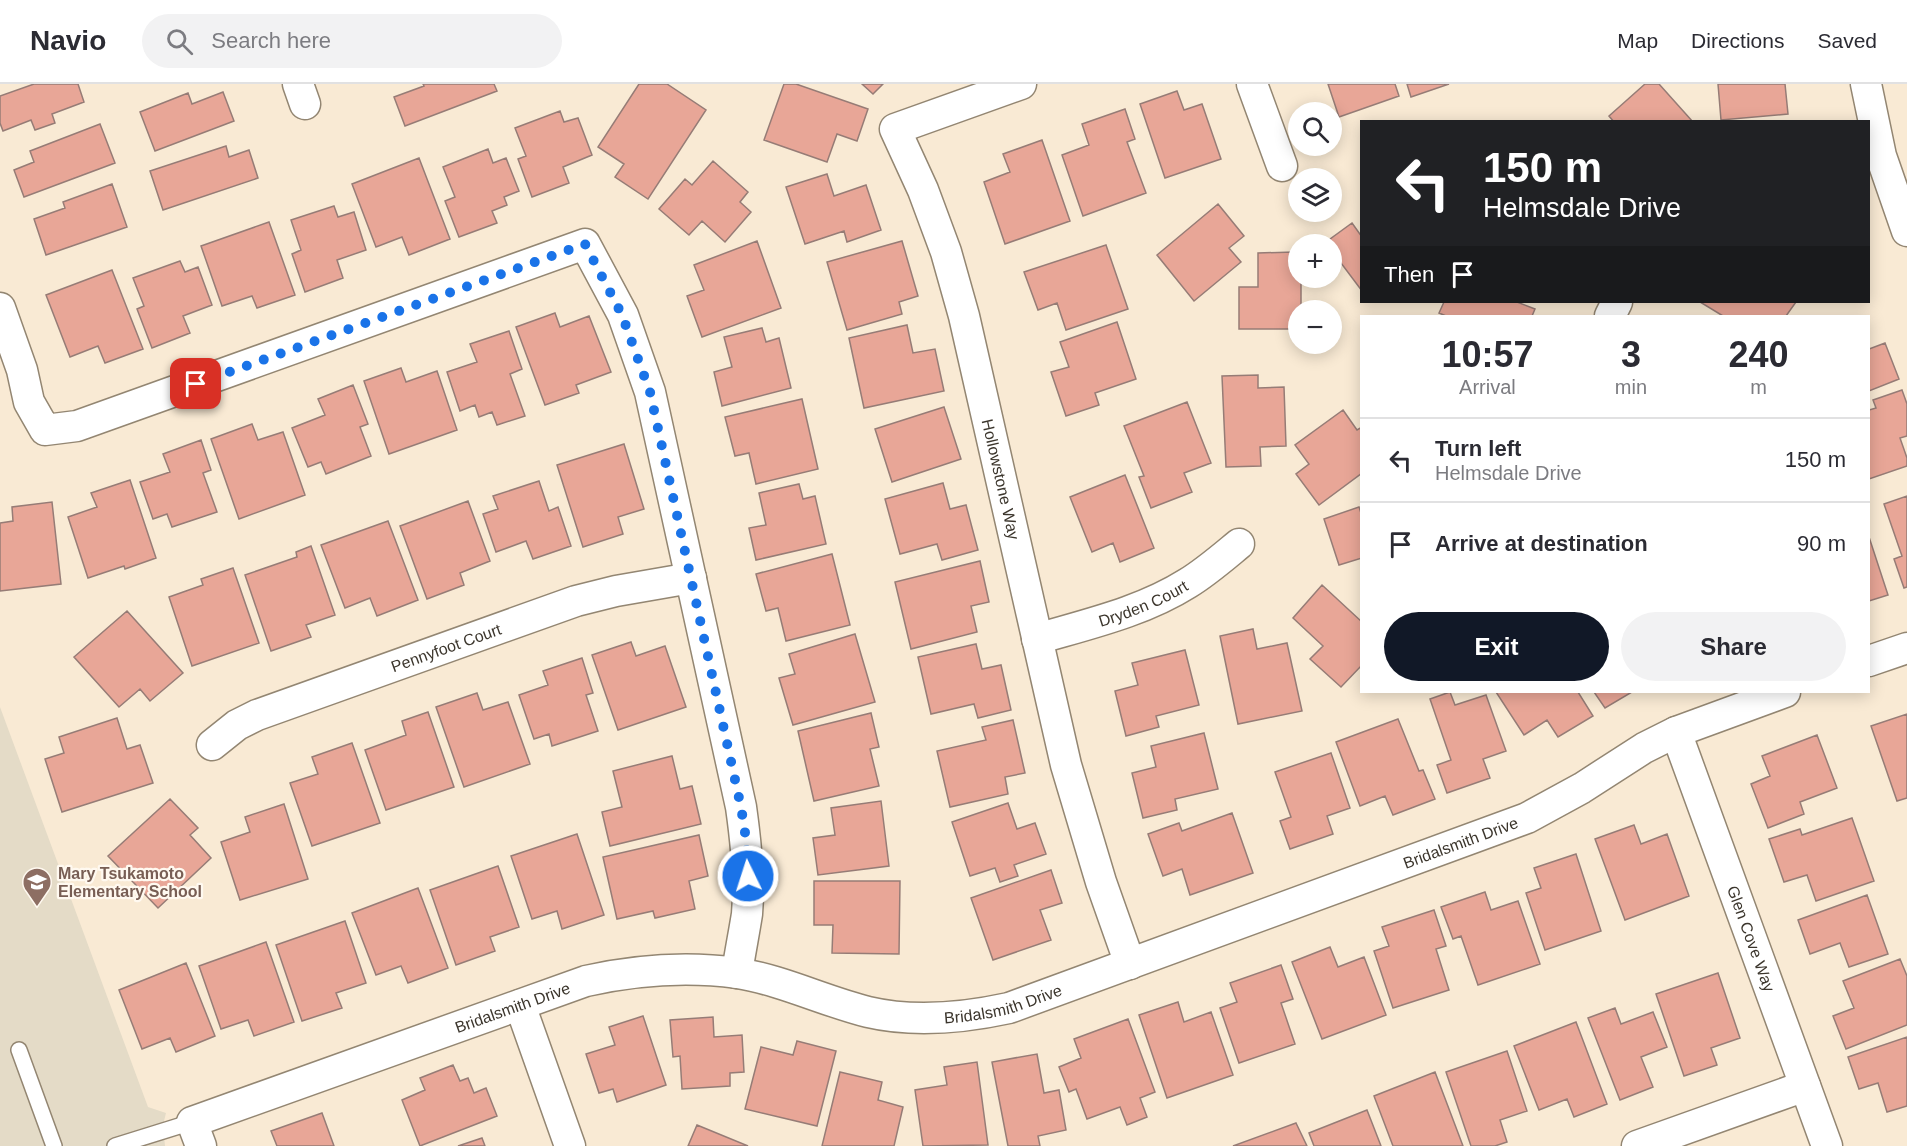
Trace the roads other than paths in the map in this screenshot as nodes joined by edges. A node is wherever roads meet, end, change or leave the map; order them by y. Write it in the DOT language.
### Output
graph roads {
  1 [pos="1021,84"];
  2 [pos="1252,84"];
  3 [pos="1866,84"];
  4 [pos="1869,120"];
  5 [pos="1870,123"];
  6 [pos="1282,166"];
  7 [pos="1907,231"];
  8 [pos="0,308"];
  9 [pos="1239,544"];
  10 [pos="692,578"];
  11 [pos="1037,639"];
  12 [pos="1907,648"];
  13 [pos="1870,661"];
  14 [pos="1782,693"];
  15 [pos="1676,732"];
  16 [pos="212,745"];
  17 [pos="1130,964"];
  18 [pos="737,973"];
  19 [pos="520,1005"];
  20 [pos="19,1050"];
  21 [pos="1805,1086"];
  22 [pos="196,1134"];
  23 [pos="54,1146"];
  24 [pos="115,1146"];
  25 [pos="570,1146"];
  26 [pos="1637,1146"];
  27 [pos="1827,1146"];
  1 -- 11 [label="street, Hollowstone Way"];
  2 -- 6 [label="street"];
  3 -- 4 [label="street"];
  5 -- 7 [label="street"];
  8 -- 10 [label="street"];
  9 -- 11 [label="street, Dryden Court"];
  10 -- 16 [label="street, Pennyfoot Court"];
  10 -- 18 [label="street"];
  11 -- 17 [label="street, Hollowstone Way"];
  12 -- 13 [label="street"];
  14 -- 15 [label="street, Bridalsmith Drive"];
  15 -- 17 [label="street, Bridalsmith Drive"];
  15 -- 21 [label="street, Glen Cove Way"];
  17 -- 18 [label="street, Bridalsmith Drive"];
  18 -- 19 [label="street, Bridalsmith Drive"];
  19 -- 22 [label="street, Bridalsmith Drive"];
  19 -- 25 [label="street"];
  20 -- 23 [label="lane"];
  21 -- 26 [label="street"];
  21 -- 27 [label="street, Glen Cove Way"];
  22 -- 24 [label="lane"];
}
